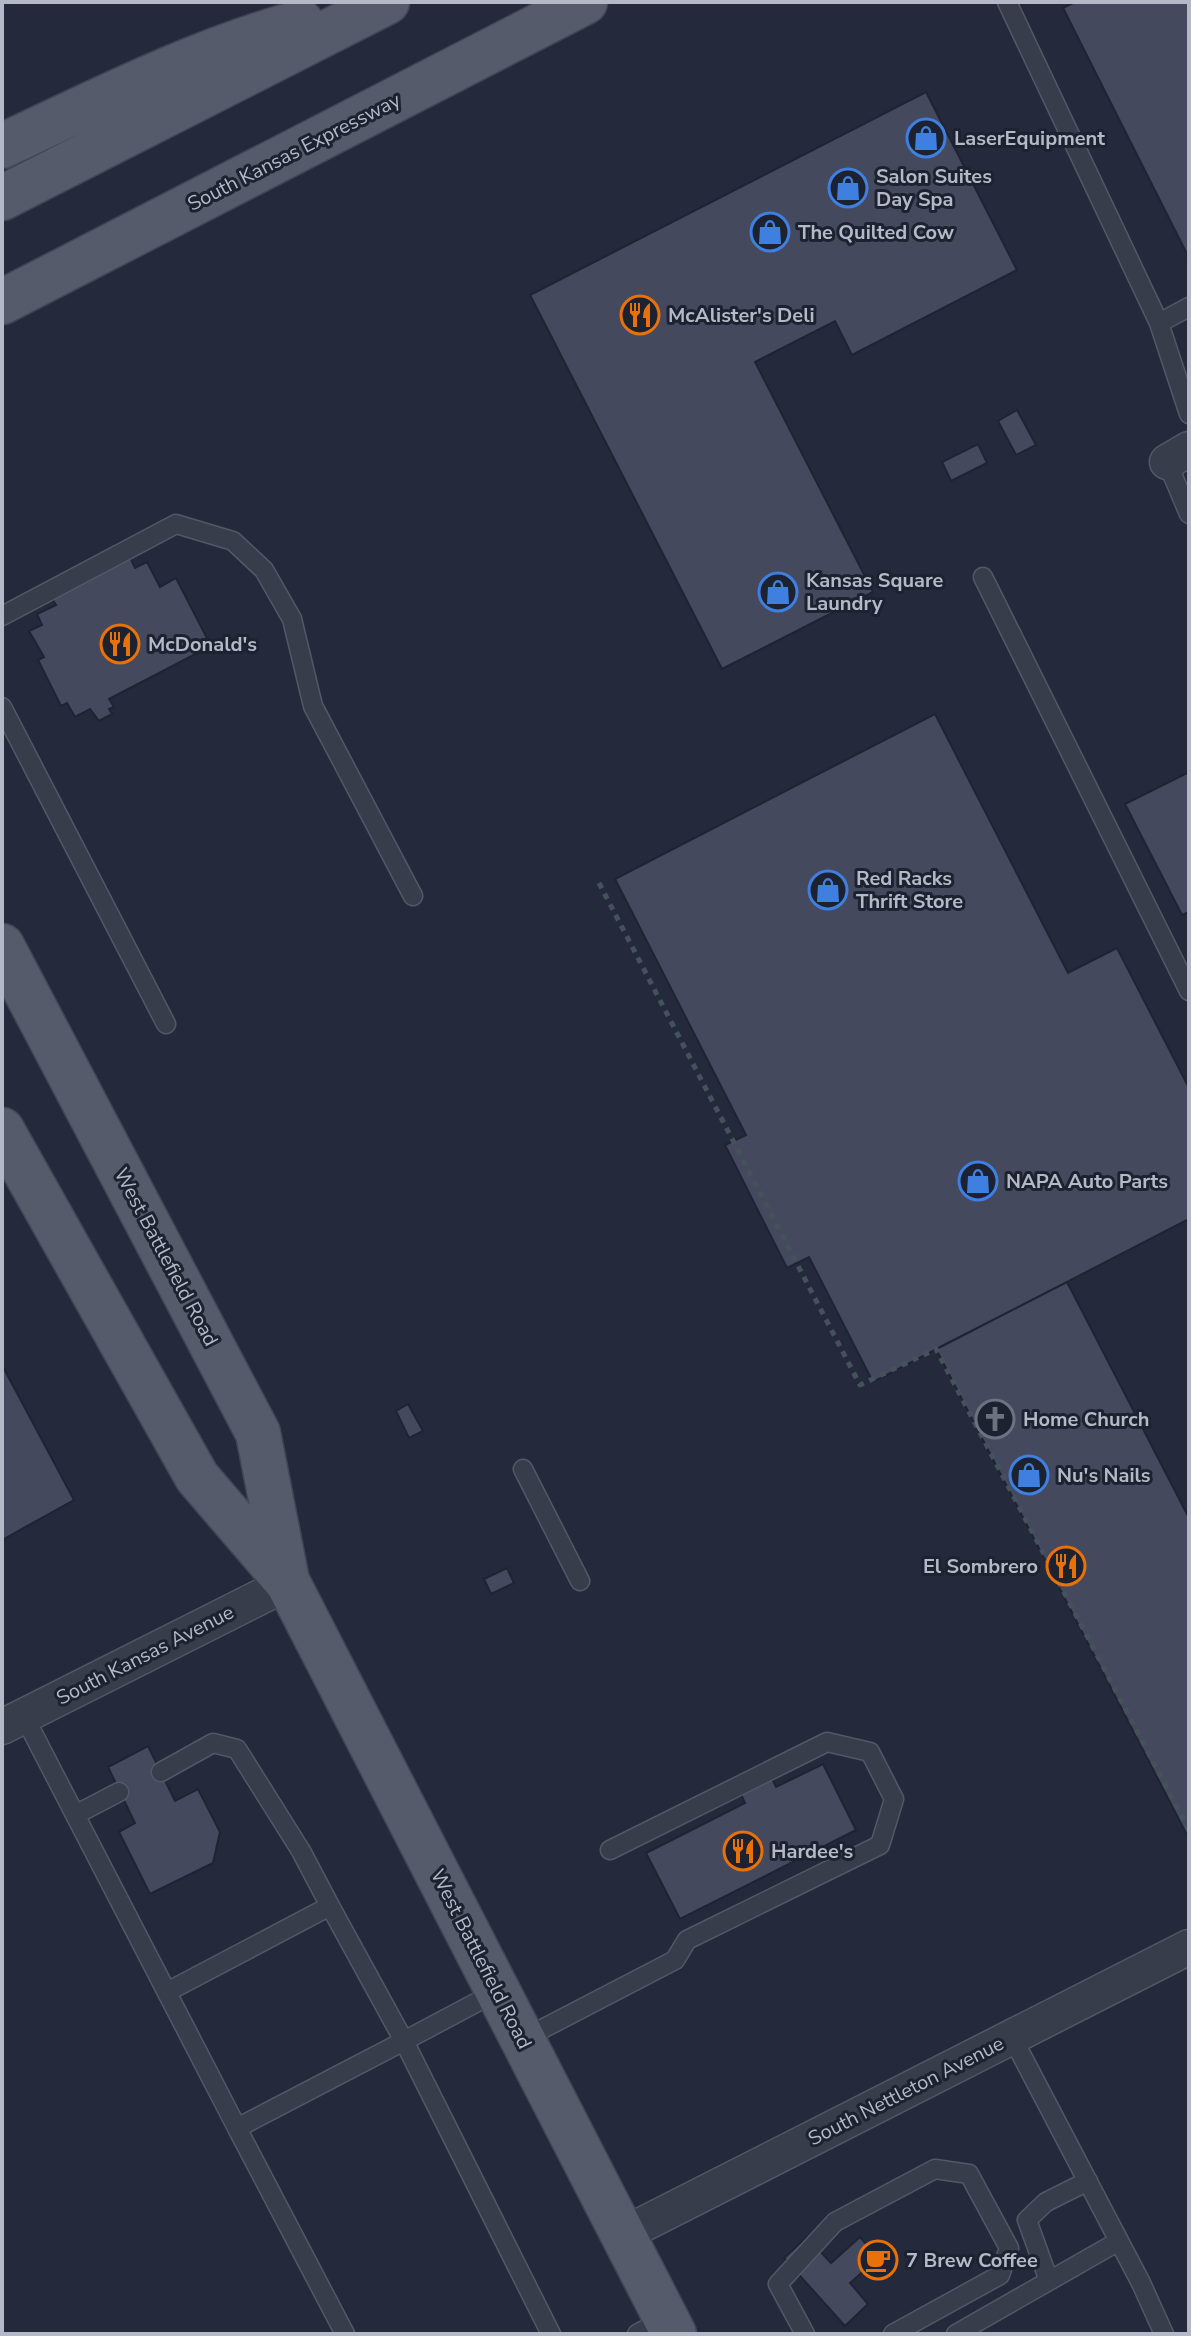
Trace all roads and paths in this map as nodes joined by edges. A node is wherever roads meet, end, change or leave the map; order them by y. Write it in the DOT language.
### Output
graph roads {
  1 [pos="377,2"];
  2 [pos="387,2"];
  3 [pos="585,2"];
  4 [pos="1007,2"];
  5 [pos="2,146"];
  6 [pos="2,198"];
  7 [pos="2,302"];
  8 [pos="1189,307"];
  9 [pos="1159,323"];
  10 [pos="1189,414"];
  11 [pos="1178,455"];
  12 [pos="1189,514"];
  13 [pos="983,577"];
  14 [pos="2,616"];
  15 [pos="2,707"];
  16 [pos="599,883"];
  17 [pos="413,896"];
  18 [pos="2,946"];
  19 [pos="1189,991"];
  20 [pos="166,1024"];
  21 [pos="7,1152"];
  22 [pos="523,1469"];
  23 [pos="580,1581"];
  24 [pos="288,1583"];
  25 [pos="13,1722"];
  26 [pos="161,1772"];
  27 [pos="119,1792"];
  28 [pos="75,1815"];
  29 [pos="1189,1830"];
  30 [pos="610,1850"];
  31 [pos="330,1906"];
  32 [pos="1189,1947"];
  33 [pos="498,1991"];
  34 [pos="167,1992"];
  35 [pos="1012,2037"];
  36 [pos="523,2039"];
  37 [pos="404,2041"];
  38 [pos="237,2128"];
  39 [pos="1088,2181"];
  40 [pos="624,2234"];
  41 [pos="1119,2241"];
  42 [pos="1049,2281"];
  43 [pos="659,2329"];
  44 [pos="345,2334"];
  45 [pos="551,2334"];
  46 [pos="805,2334"];
  47 [pos="893,2334"];
  48 [pos="956,2334"];
  49 [pos="1164,2334"];
  1 -- 5 [label="main road"];
  2 -- 6 [label="main road"];
  3 -- 7 [label="main road, South Kansas Expressway"];
  4 -- 9 [label="lane"];
  8 -- 9 [label="lane"];
  9 -- 10 [label="lane"];
  11 -- 12 [label="lane"];
  13 -- 19 [label="lane"];
  14 -- 17 [label="lane"];
  15 -- 20 [label="lane"];
  16 -- 29 [label="path"];
  18 -- 24 [label="main road, West Battlefield Road"];
  21 -- 24 [label="main road, West Battlefield Road"];
  22 -- 23 [label="lane"];
  24 -- 25 [label="street, South Kansas Avenue"];
  24 -- 33 [label="main road, West Battlefield Road"];
  25 -- 28 [label="lane"];
  26 -- 31 [label="lane"];
  27 -- 28 [label="lane"];
  28 -- 34 [label="lane"];
  30 -- 36 [label="lane"];
  31 -- 34 [label="lane"];
  31 -- 37 [label="lane"];
  32 -- 35 [label="street, South Nettleton Avenue"];
  33 -- 36 [label="main road, West Battlefield Road"];
  33 -- 37 [label="lane"];
  34 -- 38 [label="lane"];
  35 -- 39 [label="lane"];
  35 -- 40 [label="street, South Nettleton Avenue"];
  36 -- 40 [label="main road, West Battlefield Road"];
  37 -- 38 [label="lane"];
  37 -- 45 [label="lane"];
  38 -- 44 [label="lane"];
  39 -- 41 [label="lane"];
  39 -- 42 [label="lane"];
  40 -- 43 [label="main road, West Battlefield Road"];
  41 -- 42 [label="lane"];
  41 -- 49 [label="lane"];
  42 -- 48 [label="lane"];
  46 -- 47 [label="lane"];
}
